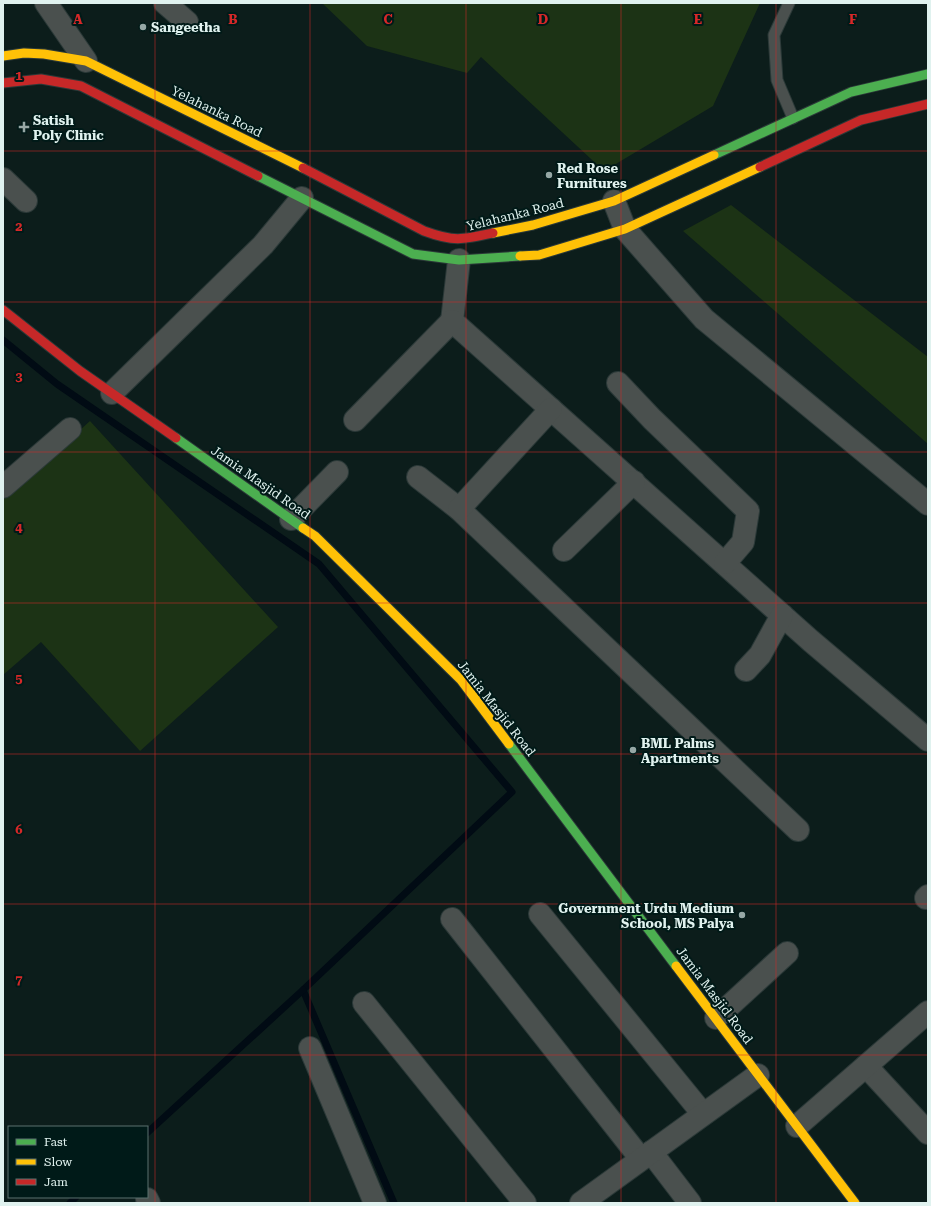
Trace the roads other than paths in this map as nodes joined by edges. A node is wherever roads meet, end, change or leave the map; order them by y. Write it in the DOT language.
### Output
graph roads {
  1 [pos="46,3"];
  2 [pos="165,3"];
  3 [pos="789,3"];
  4 [pos="187,22"];
  5 [pos="3,56"];
  6 [pos="86,61"];
  7 [pos="928,74"];
  8 [pos="3,83"];
  9 [pos="928,104"];
  10 [pos="793,118"];
  11 [pos="3,179"];
  12 [pos="302,198"];
  13 [pos="26,201"];
  14 [pos="614,201"];
  15 [pos="625,229"];
  16 [pos="459,260"];
  17 [pos="3,310"];
  18 [pos="452,321"];
  19 [pos="618,383"];
  20 [pos="112,393"];
  21 [pos="552,410"];
  22 [pos="355,420"];
  23 [pos="70,428"];
  24 [pos="337,472"];
  25 [pos="418,477"];
  26 [pos="634,482"];
  27 [pos="3,487"];
  28 [pos="928,504"];
  29 [pos="459,509"];
  30 [pos="291,519"];
  31 [pos="564,550"];
  32 [pos="725,564"];
  33 [pos="782,615"];
  34 [pos="746,670"];
  35 [pos="928,740"];
  36 [pos="798,830"];
  37 [pos="540,914"];
  38 [pos="452,919"];
  39 [pos="787,953"];
  40 [pos="364,1003"];
  41 [pos="928,1012"];
  42 [pos="716,1018"];
  43 [pos="310,1048"];
  44 [pos="866,1066"];
  45 [pos="758,1075"];
  46 [pos="703,1114"];
  47 [pos="797,1126"];
  48 [pos="928,1133"];
  49 [pos="646,1156"];
  50 [pos="375,1203"];
  51 [pos="526,1203"];
  52 [pos="581,1203"];
  53 [pos="690,1203"];
  54 [pos="855,1203"];
  1 -- 6 [label="street"];
  2 -- 4 [label="street"];
  3 -- 10 [label="lane"];
  5 -- 6 [label="main road, Yelahanka Road"];
  6 -- 14 [label="main road, Yelahanka Road"];
  7 -- 10 [label="main road, Yelahanka Road"];
  8 -- 12 [label="main road"];
  9 -- 15 [label="main road"];
  10 -- 14 [label="main road, Yelahanka Road"];
  11 -- 13 [label="street"];
  12 -- 16 [label="main road"];
  12 -- 20 [label="street"];
  14 -- 15 [label="street"];
  15 -- 16 [label="main road"];
  15 -- 28 [label="street"];
  16 -- 18 [label="street"];
  17 -- 20 [label="main road, Jamia Masjid Road"];
  18 -- 21 [label="street"];
  18 -- 22 [label="street"];
  19 -- 32 [label="street"];
  20 -- 30 [label="main road, Jamia Masjid Road"];
  21 -- 26 [label="street"];
  21 -- 29 [label="street"];
  23 -- 27 [label="street"];
  24 -- 30 [label="street"];
  25 -- 29 [label="street"];
  26 -- 31 [label="street"];
  26 -- 32 [label="street"];
  29 -- 36 [label="street"];
  30 -- 42 [label="main road, Jamia Masjid Road"];
  32 -- 33 [label="street"];
  33 -- 34 [label="street"];
  33 -- 35 [label="street"];
  37 -- 46 [label="street"];
  38 -- 49 [label="street"];
  39 -- 42 [label="street"];
  40 -- 51 [label="street"];
  41 -- 44 [label="street"];
  42 -- 45 [label="main road, Jamia Masjid Road"];
  43 -- 50 [label="street"];
  44 -- 47 [label="street"];
  44 -- 48 [label="street"];
  45 -- 46 [label="street"];
  45 -- 47 [label="main road, Jamia Masjid Road"];
  46 -- 49 [label="street"];
  47 -- 54 [label="main road, Jamia Masjid Road"];
  49 -- 52 [label="street"];
  49 -- 53 [label="street"];
}
